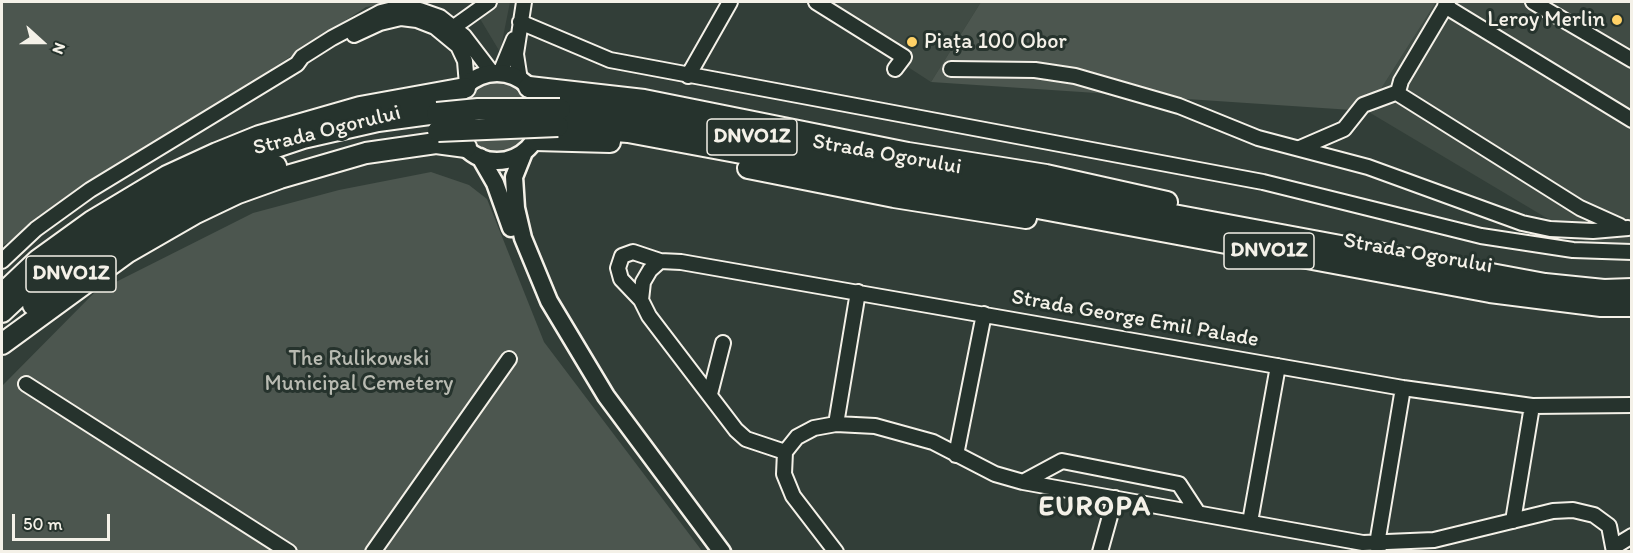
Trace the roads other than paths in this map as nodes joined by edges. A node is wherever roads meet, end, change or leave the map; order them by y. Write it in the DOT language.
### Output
graph roads {
  1 [pos="489,2"];
  2 [pos="524,2"];
  3 [pos="730,2"];
  4 [pos="816,2"];
  5 [pos="1533,2"];
  6 [pos="422,4"];
  7 [pos="1446,4"];
  8 [pos="402,5"];
  9 [pos="435,21"];
  10 [pos="519,26"];
  11 [pos="454,27"];
  12 [pos="1632,60"];
  13 [pos="297,64"];
  14 [pos="896,69"];
  15 [pos="951,69"];
  16 [pos="497,74"];
  17 [pos="688,75"];
  18 [pos="525,83"];
  19 [pos="466,87"];
  20 [pos="1398,92"];
  21 [pos="1632,120"];
  22 [pos="437,122"];
  23 [pos="529,146"];
  24 [pos="1300,148"];
  25 [pos="473,152"];
  26 [pos="1630,228"];
  27 [pos="1282,245"];
  28 [pos="1632,252"];
  29 [pos="2,261"];
  30 [pos="660,261"];
  31 [pos="1632,289"];
  32 [pos="858,292"];
  33 [pos="2,294"];
  34 [pos="641,300"];
  35 [pos="1632,306"];
  36 [pos="2,312"];
  37 [pos="984,314"];
  38 [pos="2,332"];
  39 [pos="723,343"];
  40 [pos="2,344"];
  41 [pos="510,359"];
  42 [pos="1278,366"];
  43 [pos="26,384"];
  44 [pos="1403,388"];
  45 [pos="711,394"];
  46 [pos="606,396"];
  47 [pos="1632,405"];
  48 [pos="1532,406"];
  49 [pos="836,424"];
  50 [pos="785,452"];
  51 [pos="956,455"];
  52 [pos="1023,482"];
  53 [pos="1114,498"];
  54 [pos="1198,513"];
  55 [pos="1513,521"];
  56 [pos="1250,522"];
  57 [pos="1632,536"];
  58 [pos="1378,548"];
  59 [pos="1614,549"];
  60 [pos="289,552"];
  61 [pos="373,552"];
  62 [pos="722,552"];
  63 [pos="836,552"];
  64 [pos="1100,552"];
  1 -- 11 [label="street"];
  2 -- 10 [label="street"];
  3 -- 17 [label="street"];
  4 -- 14 [label="street"];
  5 -- 12 [label="street"];
  6 -- 8 [label="street"];
  6 -- 9 [label="street"];
  7 -- 20 [label="street"];
  7 -- 21 [label="street"];
  8 -- 13 [label="street"];
  9 -- 11 [label="street"];
  9 -- 13 [label="street"];
  9 -- 19 [label="street"];
  10 -- 16 [label="street"];
  10 -- 17 [label="street"];
  10 -- 18 [label="street"];
  11 -- 16 [label="street"];
  13 -- 29 [label="street"];
  15 -- 24 [label="street"];
  16 -- 18 [label="main road"];
  16 -- 19 [label="main road"];
  17 -- 28 [label="street"];
  18 -- 23 [label="main road"];
  18 -- 27 [label="highway"];
  19 -- 25 [label="main road"];
  19 -- 33 [label="highway"];
  20 -- 24 [label="street"];
  20 -- 26 [label="street"];
  22 -- 27 [label="highway, Strada Ogorului / DNVO1Z, bridge"];
  22 -- 36 [label="highway, Strada Ogorului / DNVO1Z"];
  22 -- 38 [label="highway, Strada Ogorului / DNVO1Z"];
  23 -- 25 [label="main road"];
  23 -- 27 [label="highway"];
  23 -- 46 [label="main road"];
  24 -- 26 [label="street"];
  25 -- 40 [label="highway"];
  25 -- 46 [label="main road"];
  27 -- 31 [label="highway, Strada Ogorului / DNVO1Z"];
  27 -- 35 [label="highway, Strada Ogorului / DNVO1Z"];
  30 -- 32 [label="street, Strada George Emil Palade"];
  30 -- 34 [label="street"];
  30 -- 34 [label="street, Strada George Emil Palade"];
  32 -- 37 [label="street, Strada George Emil Palade"];
  32 -- 49 [label="street"];
  34 -- 45 [label="street, Strada George Emil Palade"];
  37 -- 42 [label="street, Strada George Emil Palade"];
  37 -- 51 [label="street, Strada George Emil Palade"];
  39 -- 45 [label="street"];
  41 -- 61 [label="street"];
  42 -- 44 [label="street, Strada George Emil Palade"];
  42 -- 56 [label="street, Strada George Emil Palade"];
  43 -- 60 [label="street"];
  44 -- 48 [label="street, Strada George Emil Palade"];
  44 -- 58 [label="street"];
  45 -- 50 [label="street, Strada George Emil Palade"];
  46 -- 62 [label="main road"];
  47 -- 48 [label="street, Strada George Emil Palade"];
  48 -- 55 [label="street"];
  49 -- 50 [label="street"];
  49 -- 51 [label="street"];
  50 -- 63 [label="street"];
  51 -- 52 [label="street"];
  52 -- 53 [label="street"];
  52 -- 54 [label="street"];
  53 -- 54 [label="street"];
  53 -- 64 [label="street"];
  54 -- 56 [label="street"];
  55 -- 58 [label="street"];
  55 -- 59 [label="street"];
  56 -- 58 [label="street"];
  57 -- 59 [label="street"];
}
